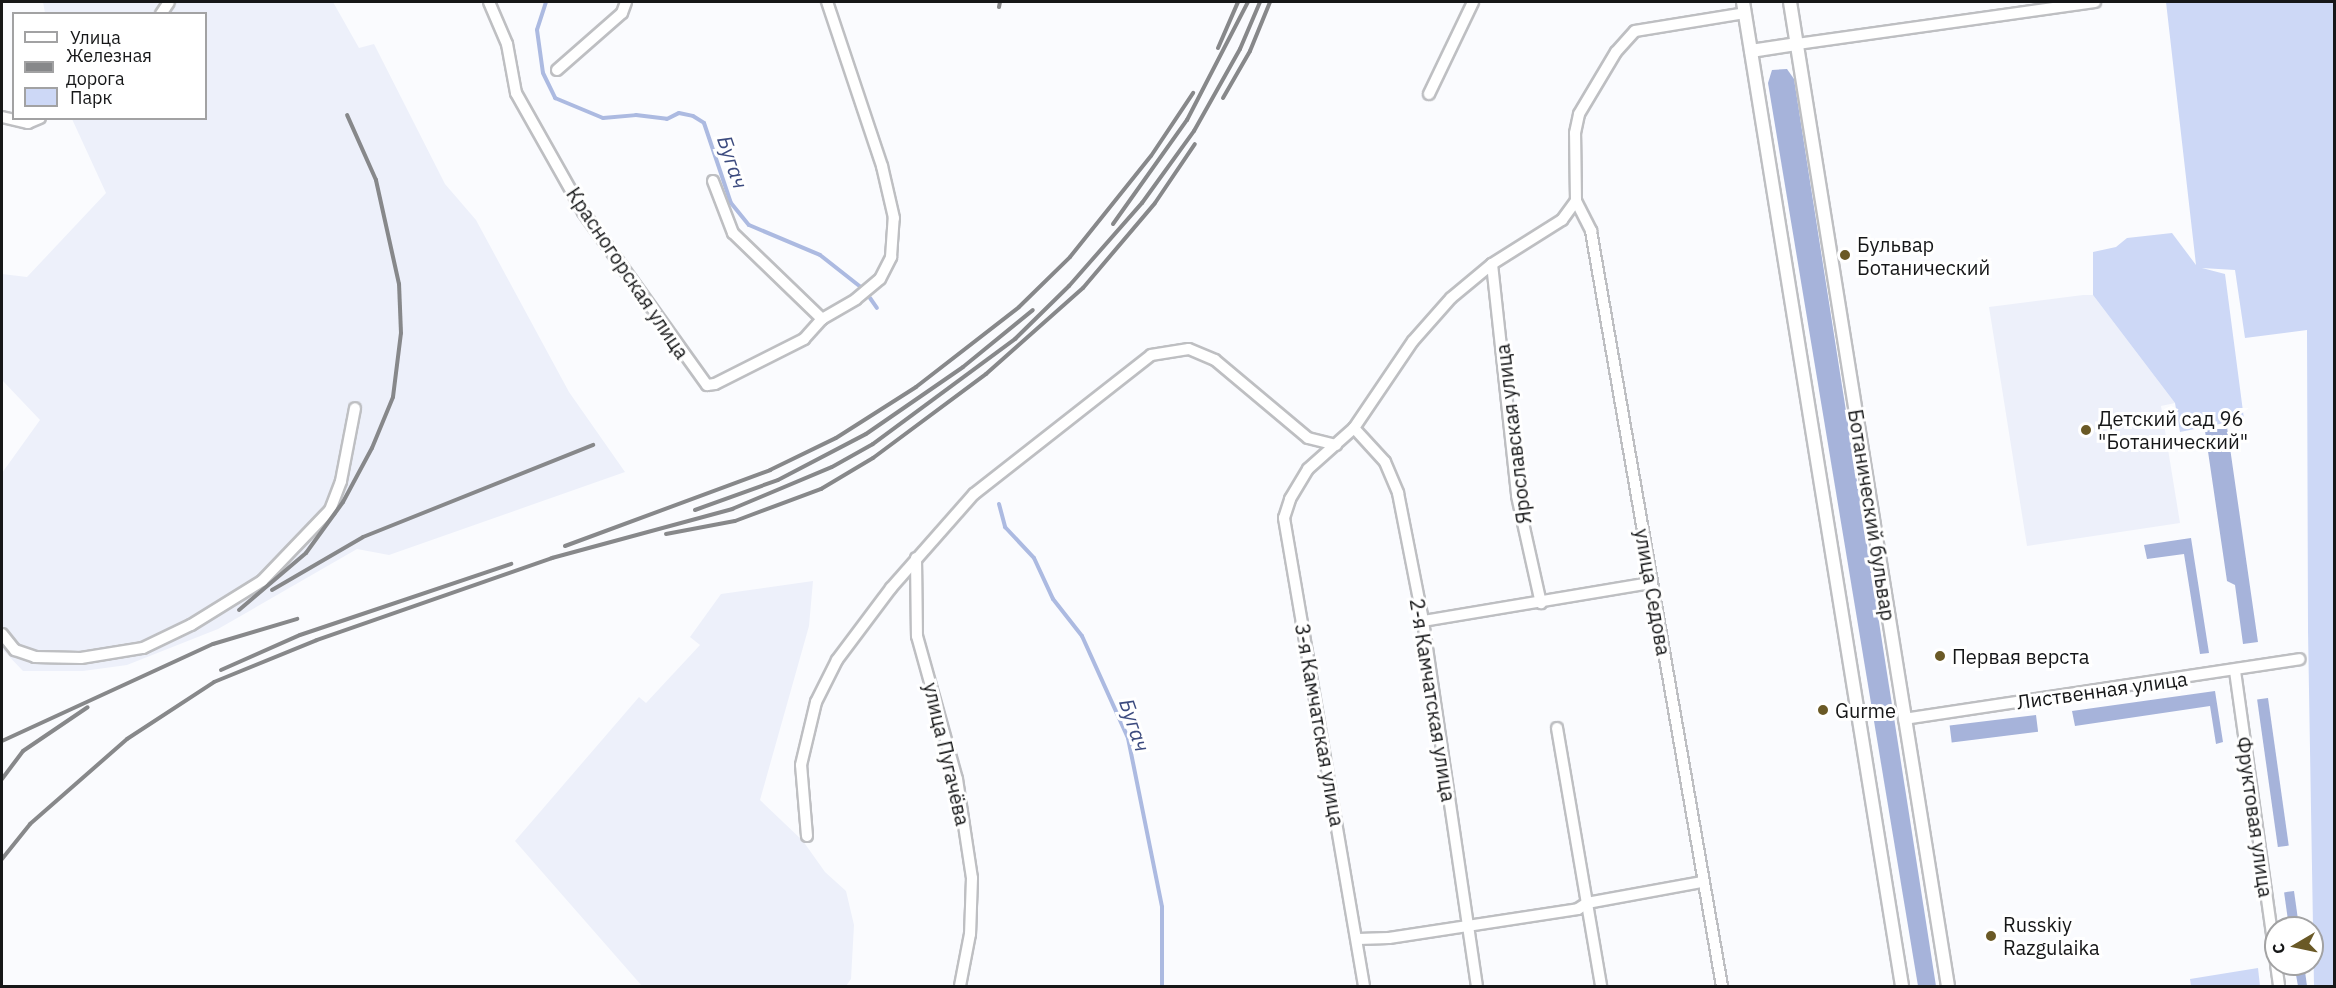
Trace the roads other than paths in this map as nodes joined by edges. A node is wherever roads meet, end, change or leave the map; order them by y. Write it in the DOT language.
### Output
graph roads {
  1 [pos="489,2"];
  2 [pos="626,2"];
  3 [pos="827,2"];
  4 [pos="1473,2"];
  5 [pos="1790,2"];
  6 [pos="2095,2"];
  7 [pos="1744,7"];
  8 [pos="1797,44"];
  9 [pos="1751,51"];
  10 [pos="557,70"];
  11 [pos="1429,94"];
  12 [pos="15,120"];
  13 [pos="35,120"];
  14 [pos="713,181"];
  15 [pos="1576,201"];
  16 [pos="1492,264"];
  17 [pos="822,319"];
  18 [pos="355,408"];
  19 [pos="1354,428"];
  20 [pos="1336,445"];
  21 [pos="916,558"];
  22 [pos="1650,583"];
  23 [pos="1541,603"];
  24 [pos="1423,621"];
  25 [pos="2,634"];
  26 [pos="2299,659"];
  27 [pos="2235,670"];
  28 [pos="1904,719"];
  29 [pos="1557,728"];
  30 [pos="807,836"];
  31 [pos="1701,882"];
  32 [pos="1587,903"];
  33 [pos="2269,916"];
  34 [pos="1467,927"];
  35 [pos="1358,939"];
  36 [pos="960,987"];
  37 [pos="1364,987"];
  38 [pos="1477,987"];
  39 [pos="1601,987"];
  40 [pos="1722,987"];
  41 [pos="1902,987"];
  42 [pos="1948,987"];
  1 -- 17 [label="street, Красногорская улица"];
  2 -- 10 [label="street"];
  3 -- 17 [label="street, Красногорская улица"];
  4 -- 11 [label="street"];
  5 -- 8 [label="street, Ботанический бульвар"];
  6 -- 8 [label="street"];
  7 -- 9 [label="street"];
  7 -- 15 [label="street"];
  8 -- 9 [label="street"];
  8 -- 28 [label="street, Ботанический бульвар"];
  9 -- 41 [label="street"];
  12 -- 13 [label="street"];
  14 -- 17 [label="street"];
  15 -- 16 [label="street, 3-я Камчатская улица"];
  15 -- 22 [label="street, улица Седова"];
  16 -- 19 [label="street, 3-я Камчатская улица"];
  16 -- 23 [label="street, Ярославская улица"];
  18 -- 25 [label="street"];
  19 -- 20 [label="street, 3-я Камчатская улица"];
  19 -- 24 [label="street, 2-я Камчатская улица"];
  20 -- 21 [label="street"];
  20 -- 35 [label="street, 3-я Камчатская улица"];
  21 -- 30 [label="street"];
  21 -- 36 [label="street, улица Пугачёва"];
  22 -- 23 [label="street"];
  22 -- 31 [label="street, улица Седова"];
  23 -- 24 [label="street"];
  24 -- 34 [label="street, 2-я Камчатская улица"];
  26 -- 27 [label="street, Лиственная улица"];
  27 -- 28 [label="street, Лиственная улица"];
  27 -- 33 [label="street, Фруктовая улица"];
  28 -- 42 [label="street, Ботанический бульвар"];
  29 -- 32 [label="street"];
  31 -- 32 [label="street"];
  31 -- 40 [label="street, улица Седова"];
  32 -- 34 [label="street"];
  32 -- 39 [label="street"];
  34 -- 35 [label="street"];
  34 -- 38 [label="street, 2-я Камчатская улица"];
  35 -- 37 [label="street, 3-я Камчатская улица"];
}
